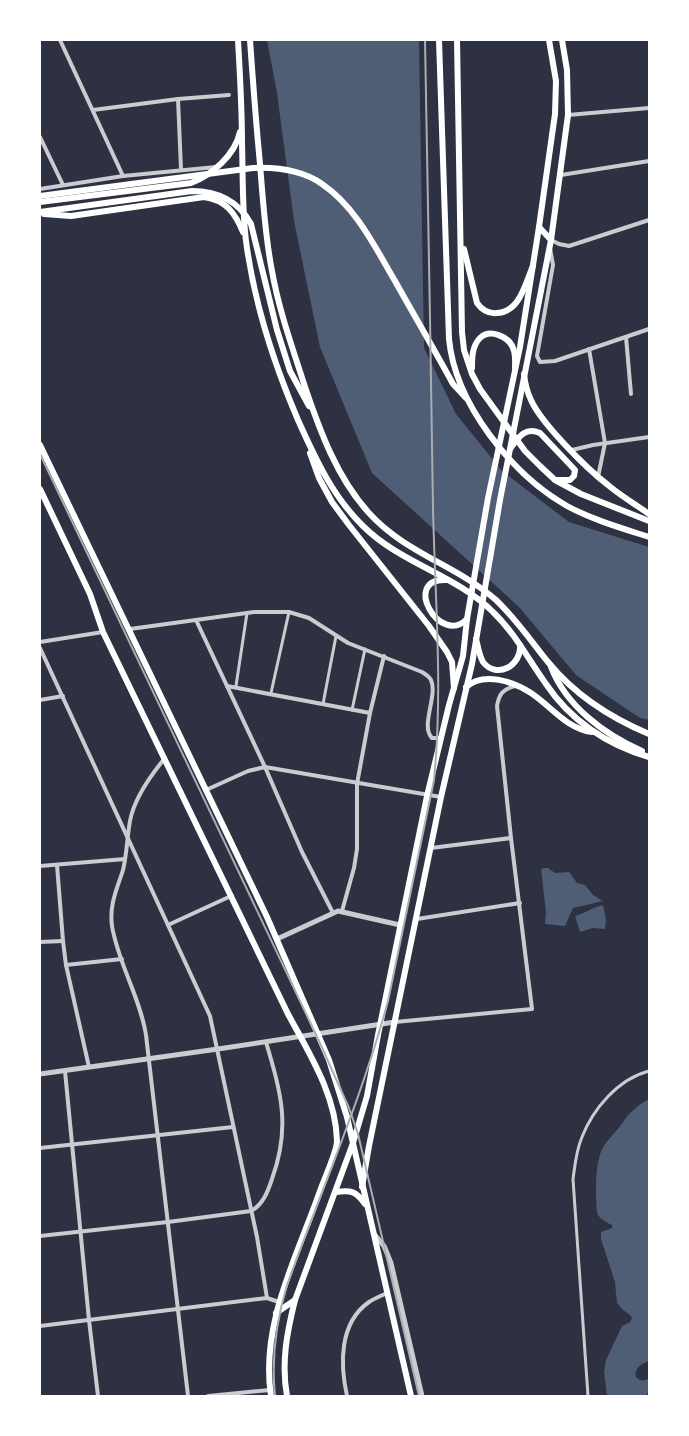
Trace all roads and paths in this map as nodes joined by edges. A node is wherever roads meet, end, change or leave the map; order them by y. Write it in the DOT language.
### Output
graph roads {
  1 [pos="60,40"];
  2 [pos="238,40"];
  3 [pos="250,40"];
  4 [pos="439,40"];
  5 [pos="456,40"];
  6 [pos="549,40"];
  7 [pos="562,40"];
  8 [pos="229,95"];
  9 [pos="178,99"];
  10 [pos="649,108"];
  11 [pos="94,110"];
  12 [pos="568,115"];
  13 [pos="242,121"];
  14 [pos="40,137"];
  15 [pos="649,161"];
  16 [pos="216,167"];
  17 [pos="181,169"];
  18 [pos="561,175"];
  19 [pos="124,176"];
  20 [pos="62,185"];
  21 [pos="40,189"];
  22 [pos="40,196"];
  23 [pos="40,202"];
  24 [pos="40,213"];
  25 [pos="649,220"];
  26 [pos="540,227"];
  27 [pos="461,238"];
  28 [pos="246,240"];
  29 [pos="551,240"];
  30 [pos="550,248"];
  31 [pos="533,266"];
  32 [pos="649,329"];
  33 [pos="626,337"];
  34 [pos="589,349"];
  35 [pos="515,368"];
  36 [pos="472,374"];
  37 [pos="524,374"];
  38 [pos="631,394"];
  39 [pos="468,400"];
  40 [pos="317,420"];
  41 [pos="649,436"];
  42 [pos="605,443"];
  43 [pos="309,444"];
  44 [pos="40,445"];
  45 [pos="510,449"];
  46 [pos="572,450"];
  47 [pos="598,476"];
  48 [pos="555,480"];
  49 [pos="40,489"];
  50 [pos="649,514"];
  51 [pos="649,521"];
  52 [pos="649,538"];
  53 [pos="448,580"];
  54 [pos="289,612"];
  55 [pos="247,613"];
  56 [pos="468,616"];
  57 [pos="196,620"];
  58 [pos="130,629"];
  59 [pos="104,632"];
  60 [pos="336,636"];
  61 [pos="476,639"];
  62 [pos="519,641"];
  63 [pos="40,642"];
  64 [pos="40,648"];
  65 [pos="365,649"];
  66 [pos="384,656"];
  67 [pos="549,664"];
  68 [pos="227,686"];
  69 [pos="236,686"];
  70 [pos="517,686"];
  71 [pos="466,687"];
  72 [pos="454,688"];
  73 [pos="271,693"];
  74 [pos="63,696"];
  75 [pos="40,700"];
  76 [pos="323,704"];
  77 [pos="352,710"];
  78 [pos="370,713"];
  79 [pos="594,732"];
  80 [pos="649,734"];
  81 [pos="440,738"];
  82 [pos="649,756"];
  83 [pos="165,758"];
  84 [pos="265,767"];
  85 [pos="357,784"];
  86 [pos="206,790"];
  87 [pos="428,796"];
  88 [pos="441,797"];
  89 [pos="128,837"];
  90 [pos="511,838"];
  91 [pos="431,848"];
  92 [pos="125,860"];
  93 [pos="56,864"];
  94 [pos="40,866"];
  95 [pos="231,896"];
  96 [pos="520,903"];
  97 [pos="342,912"];
  98 [pos="333,913"];
  99 [pos="417,919"];
  100 [pos="168,925"];
  101 [pos="400,925"];
  102 [pos="277,939"];
  103 [pos="63,941"];
  104 [pos="40,942"];
  105 [pos="122,959"];
  106 [pos="66,965"];
  107 [pos="395,1022"];
  108 [pos="380,1024"];
  109 [pos="319,1033"];
  110 [pos="300,1036"];
  111 [pos="266,1042"];
  112 [pos="218,1050"];
  113 [pos="149,1059"];
  114 [pos="89,1067"];
  115 [pos="65,1071"];
  116 [pos="649,1071"];
  117 [pos="40,1074"];
  118 [pos="233,1127"];
  119 [pos="158,1135"];
  120 [pos="353,1143"];
  121 [pos="71,1144"];
  122 [pos="40,1148"];
  123 [pos="362,1187"];
  124 [pos="336,1192"];
  125 [pos="367,1208"];
  126 [pos="251,1211"];
  127 [pos="168,1222"];
  128 [pos="80,1231"];
  129 [pos="374,1234"];
  130 [pos="40,1236"];
  131 [pos="387,1293"];
  132 [pos="267,1298"];
  133 [pos="296,1300"];
  134 [pos="279,1302"];
  135 [pos="178,1310"];
  136 [pos="276,1314"];
  137 [pos="89,1320"];
  138 [pos="40,1326"];
  139 [pos="270,1393"];
  140 [pos="98,1396"];
  141 [pos="188,1396"];
  142 [pos="208,1396"];
  143 [pos="286,1396"];
  144 [pos="347,1396"];
  145 [pos="411,1396"];
  146 [pos="422,1396"];
  147 [pos="588,1396"];
  1 -- 11 [label="street"];
  2 -- 13 [label="main road"];
  3 -- 40 [label="main road"];
  4 -- 39 [label="main road"];
  5 -- 27 [label="main road"];
  6 -- 26 [label="main road"];
  7 -- 12 [label="main road"];
  8 -- 9 [label="street"];
  9 -- 11 [label="street"];
  9 -- 17 [label="street"];
  10 -- 12 [label="street"];
  11 -- 19 [label="street"];
  12 -- 18 [label="main road"];
  13 -- 16 [label="main road"];
  13 -- 28 [label="main road"];
  14 -- 20 [label="street"];
  15 -- 18 [label="street"];
  16 -- 17 [label="street"];
  16 -- 23 [label="main road"];
  17 -- 19 [label="street"];
  18 -- 29 [label="main road"];
  19 -- 20 [label="street"];
  20 -- 21 [label="street"];
  22 -- 39 [label="main road"];
  24 -- 28 [label="main road"];
  24 -- 40 [label="main road"];
  25 -- 29 [label="street"];
  26 -- 29 [label="main road"];
  26 -- 31 [label="main road"];
  27 -- 31 [label="main road"];
  27 -- 36 [label="main road"];
  28 -- 43 [label="main road"];
  29 -- 30 [label="main road"];
  30 -- 34 [label="street"];
  30 -- 37 [label="main road"];
  31 -- 35 [label="main road"];
  32 -- 33 [label="street"];
  33 -- 34 [label="street"];
  33 -- 38 [label="street"];
  34 -- 42 [label="street"];
  35 -- 36 [label="main road"];
  35 -- 56 [label="main road"];
  36 -- 48 [label="main road"];
  37 -- 45 [label="main road"];
  37 -- 46 [label="main road"];
  39 -- 52 [label="main road"];
  40 -- 67 [label="main road"];
  41 -- 42 [label="street"];
  42 -- 46 [label="street"];
  42 -- 47 [label="street"];
  43 -- 53 [label="main road"];
  43 -- 72 [label="main road"];
  44 -- 58 [label="main road"];
  45 -- 48 [label="main road"];
  45 -- 61 [label="main road"];
  46 -- 47 [label="main road"];
  47 -- 50 [label="main road"];
  48 -- 51 [label="main road"];
  49 -- 59 [label="main road"];
  53 -- 56 [label="main road"];
  53 -- 62 [label="main road"];
  54 -- 55 [label="street"];
  54 -- 60 [label="street"];
  54 -- 73 [label="street"];
  55 -- 57 [label="street"];
  55 -- 69 [label="street"];
  56 -- 72 [label="main road"];
  57 -- 58 [label="street"];
  57 -- 68 [label="street"];
  58 -- 86 [label="main road"];
  59 -- 63 [label="street"];
  59 -- 83 [label="main road"];
  60 -- 65 [label="street"];
  60 -- 76 [label="street"];
  61 -- 62 [label="main road"];
  61 -- 71 [label="main road"];
  62 -- 79 [label="main road"];
  64 -- 74 [label="street"];
  65 -- 66 [label="street"];
  65 -- 77 [label="street"];
  66 -- 78 [label="street"];
  66 -- 81 [label="street"];
  67 -- 80 [label="main road"];
  67 -- 82 [label="main road"];
  68 -- 69 [label="street"];
  68 -- 84 [label="street"];
  69 -- 73 [label="street"];
  70 -- 71 [label="main road"];
  70 -- 79 [label="main road"];
  70 -- 90 [label="street"];
  71 -- 88 [label="main road"];
  72 -- 81 [label="main road"];
  73 -- 76 [label="street"];
  74 -- 75 [label="street"];
  74 -- 89 [label="street"];
  76 -- 77 [label="street"];
  77 -- 78 [label="street"];
  78 -- 85 [label="street"];
  79 -- 82 [label="main road"];
  81 -- 87 [label="main road"];
  83 -- 89 [label="street"];
  83 -- 95 [label="main road"];
  84 -- 85 [label="street"];
  84 -- 86 [label="street"];
  84 -- 98 [label="street"];
  85 -- 87 [label="street"];
  85 -- 97 [label="street"];
  86 -- 102 [label="main road"];
  87 -- 88 [label="street"];
  87 -- 101 [label="main road"];
  88 -- 91 [label="main road"];
  89 -- 92 [label="street"];
  89 -- 100 [label="street"];
  90 -- 91 [label="street"];
  90 -- 96 [label="street"];
  91 -- 99 [label="main road"];
  92 -- 93 [label="street"];
  92 -- 105 [label="street"];
  93 -- 94 [label="street"];
  93 -- 103 [label="street"];
  95 -- 100 [label="street"];
  95 -- 110 [label="main road"];
  96 -- 99 [label="street"];
  96 -- 107 [label="street"];
  97 -- 98 [label="street"];
  97 -- 101 [label="street"];
  98 -- 102 [label="street"];
  99 -- 107 [label="main road"];
  100 -- 112 [label="street"];
  101 -- 108 [label="main road"];
  102 -- 109 [label="main road"];
  103 -- 104 [label="street"];
  103 -- 106 [label="street"];
  105 -- 106 [label="street"];
  105 -- 113 [label="street"];
  106 -- 114 [label="street"];
  107 -- 108 [label="street"];
  107 -- 123 [label="main road"];
  108 -- 109 [label="street"];
  108 -- 120 [label="main road"];
  109 -- 110 [label="street"];
  109 -- 120 [label="main road"];
  110 -- 111 [label="street"];
  110 -- 134 [label="main road"];
  111 -- 112 [label="street"];
  111 -- 126 [label="street"];
  112 -- 113 [label="street"];
  112 -- 118 [label="street"];
  113 -- 114 [label="street"];
  113 -- 119 [label="street"];
  114 -- 115 [label="street"];
  115 -- 117 [label="street"];
  115 -- 121 [label="street"];
  116 -- 147 [label="street"];
  118 -- 119 [label="street"];
  118 -- 126 [label="street"];
  119 -- 121 [label="street"];
  119 -- 127 [label="street"];
  120 -- 123 [label="main road"];
  120 -- 124 [label="main road"];
  121 -- 122 [label="street"];
  121 -- 128 [label="street"];
  123 -- 125 [label="main road"];
  124 -- 125 [label="main road"];
  124 -- 133 [label="main road"];
  125 -- 129 [label="main road"];
  126 -- 127 [label="street"];
  126 -- 132 [label="street"];
  127 -- 128 [label="street"];
  127 -- 135 [label="street"];
  128 -- 130 [label="street"];
  128 -- 137 [label="street"];
  129 -- 131 [label="main road"];
  129 -- 146 [label="street"];
  131 -- 144 [label="street"];
  131 -- 145 [label="main road"];
  132 -- 134 [label="street"];
  132 -- 135 [label="street"];
  133 -- 136 [label="main road"];
  133 -- 143 [label="main road"];
  134 -- 136 [label="main road"];
  135 -- 137 [label="street"];
  135 -- 141 [label="street"];
  136 -- 139 [label="main road"];
  137 -- 138 [label="street"];
  137 -- 140 [label="street"];
  139 -- 142 [label="street"];
}
